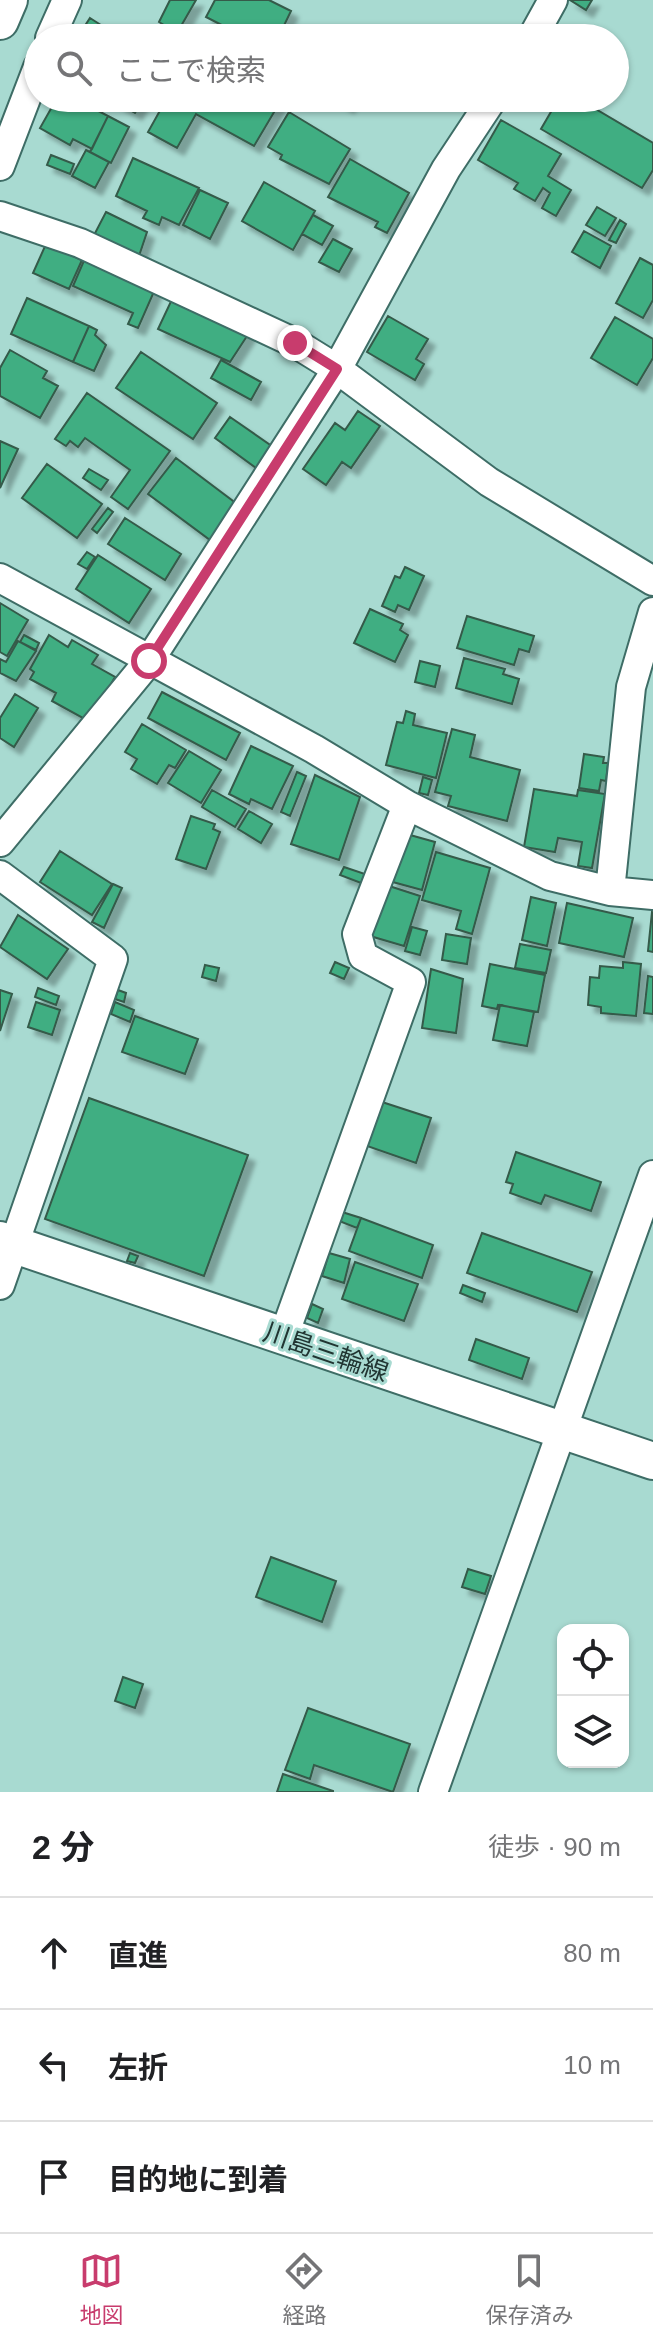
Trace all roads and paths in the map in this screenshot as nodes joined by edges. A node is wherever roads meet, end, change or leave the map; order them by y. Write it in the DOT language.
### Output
graph roads {
  1 [pos="9,0"];
  2 [pos="67,0"];
  3 [pos="553,0"];
  4 [pos="0,21"];
  5 [pos="56,24"];
  6 [pos="540,24"];
  7 [pos="24,103"];
  8 [pos="484,112"];
  9 [pos="0,166"];
  10 [pos="0,216"];
  11 [pos="337,369"];
  12 [pos="0,578"];
  13 [pos="653,581"];
  14 [pos="653,612"];
  15 [pos="149,661"];
  16 [pos="407,805"];
  17 [pos="0,842"];
  18 [pos="0,875"];
  19 [pos="610,891"];
  20 [pos="653,895"];
  21 [pos="653,1175"];
  22 [pos="10,1229"];
  23 [pos="0,1285"];
  24 [pos="283,1338"];
  25 [pos="559,1431"];
  26 [pos="653,1461"];
  27 [pos="433,1792"];
  1 -- 4 [label="main road"];
  2 -- 5 [label="street"];
  3 -- 6 [label="street"];
  7 -- 9 [label="street"];
  8 -- 11 [label="street"];
  10 -- 11 [label="street"];
  11 -- 13 [label="street"];
  11 -- 15 [label="street"];
  12 -- 15 [label="street"];
  14 -- 19 [label="street"];
  15 -- 16 [label="street"];
  15 -- 17 [label="street"];
  16 -- 19 [label="street"];
  16 -- 24 [label="street"];
  18 -- 22 [label="street"];
  19 -- 20 [label="street"];
  21 -- 25 [label="street"];
  22 -- 23 [label="street"];
  22 -- 24 [label="main road, 川島三輪線"];
  24 -- 25 [label="main road, 川島三輪線"];
  25 -- 26 [label="main road, 川島三輪線"];
  25 -- 27 [label="street"];
}
